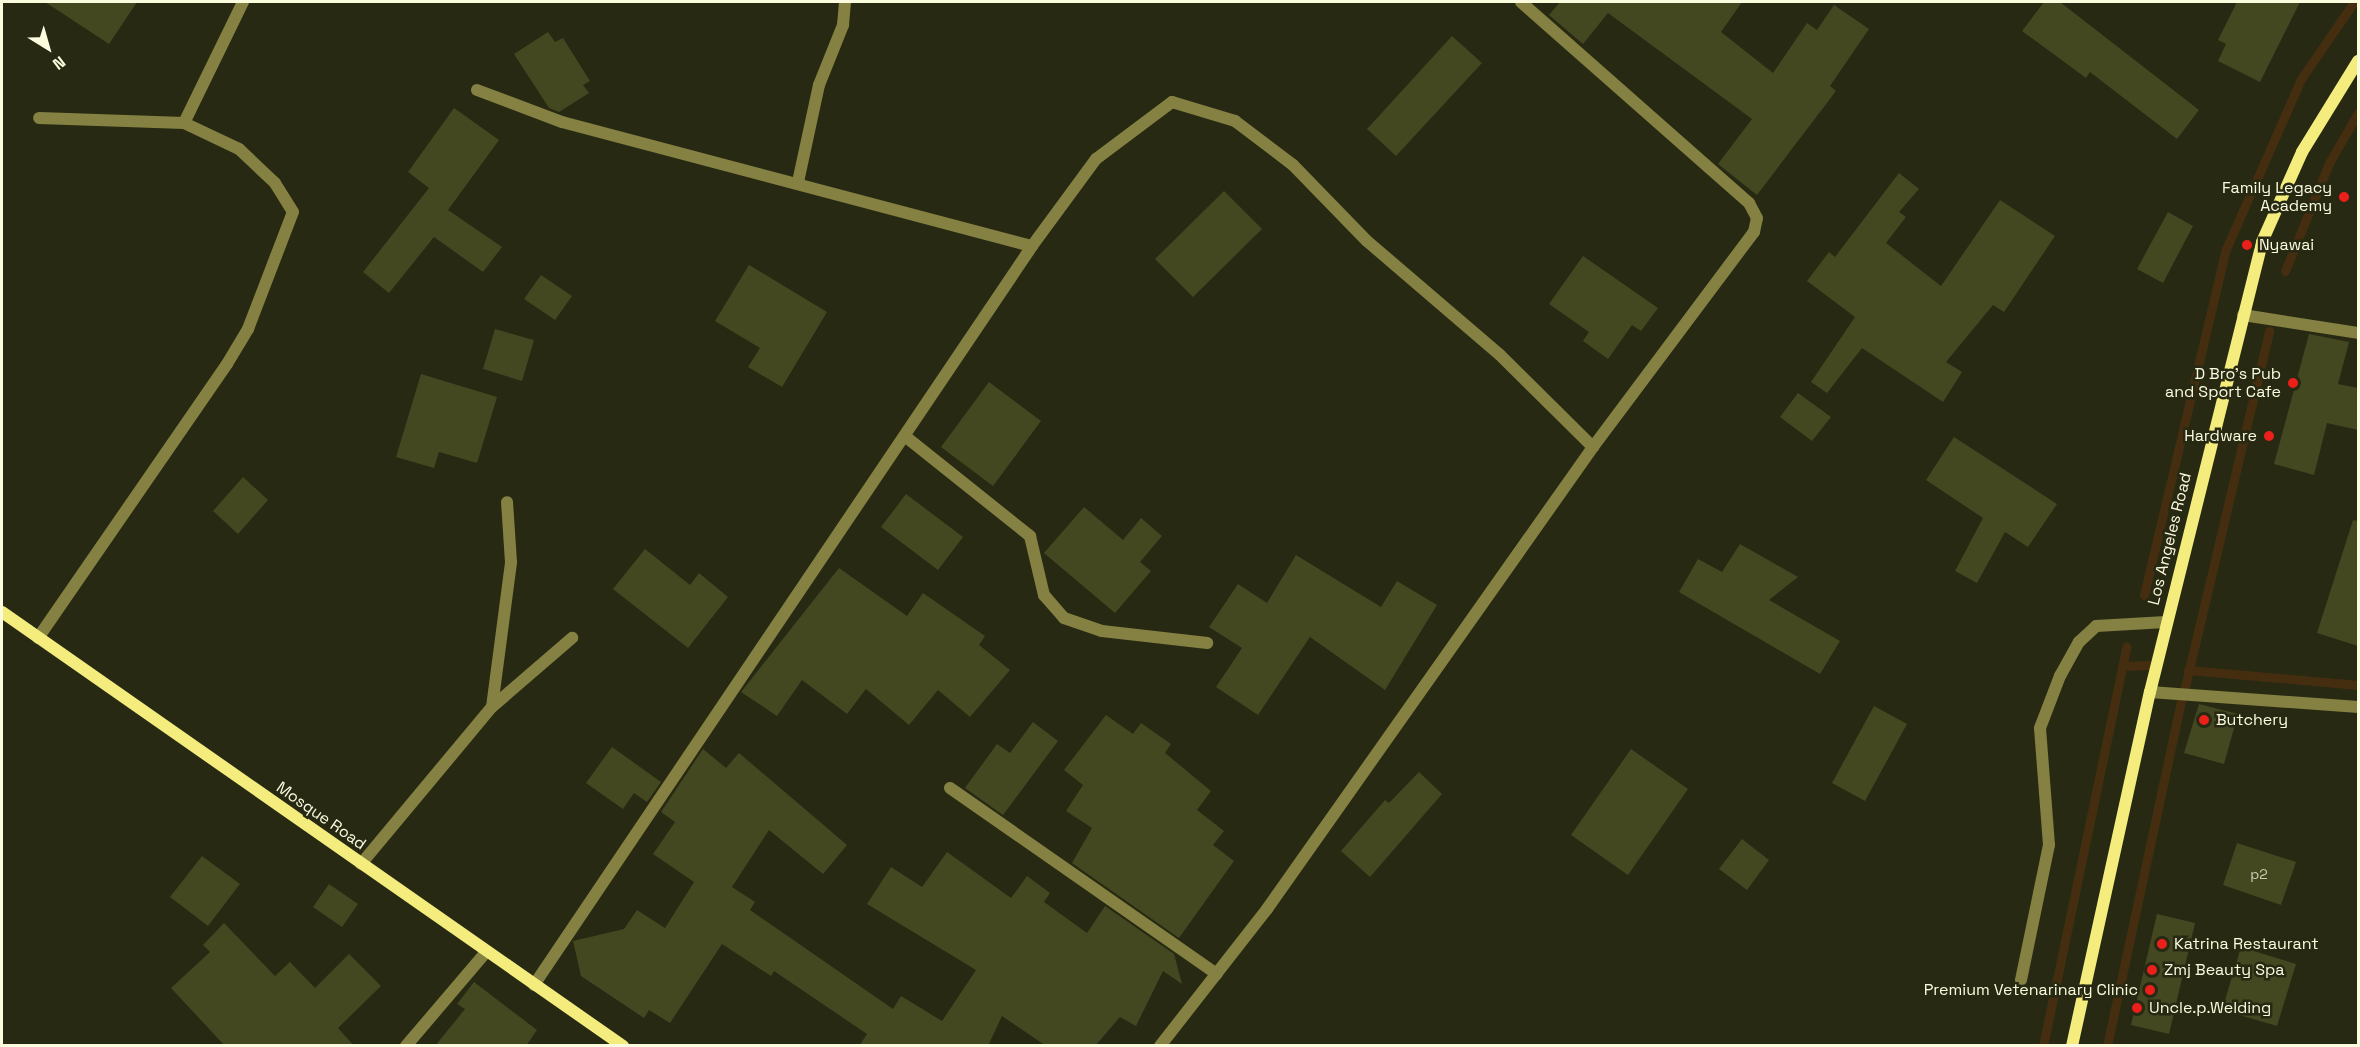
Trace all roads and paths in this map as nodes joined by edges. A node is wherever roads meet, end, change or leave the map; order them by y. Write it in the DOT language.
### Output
graph roads {
  1 [pos="243,2"];
  2 [pos="845,2"];
  3 [pos="1521,2"];
  4 [pos="2358,61"];
  5 [pos="477,90"];
  6 [pos="39,118"];
  7 [pos="184,123"];
  8 [pos="798,182"];
  9 [pos="1032,246"];
  10 [pos="2243,315"];
  11 [pos="2358,333"];
  12 [pos="906,437"];
  13 [pos="1593,447"];
  14 [pos="507,502"];
  15 [pos="2,612"];
  16 [pos="2166,622"];
  17 [pos="38,638"];
  18 [pos="572,638"];
  19 [pos="1207,643"];
  20 [pos="2150,692"];
  21 [pos="492,707"];
  22 [pos="2358,707"];
  23 [pos="950,788"];
  24 [pos="361,864"];
  25 [pos="486,952"];
  26 [pos="1217,974"];
  27 [pos="2021,981"];
  28 [pos="534,985"];
  29 [pos="406,1046"];
  30 [pos="623,1046"];
  31 [pos="1160,1046"];
  32 [pos="2072,1046"];
  1 -- 7 [label="street"];
  2 -- 8 [label="street"];
  3 -- 13 [label="street"];
  4 -- 10 [label="main road, Los Angeles Road"];
  5 -- 8 [label="street"];
  6 -- 7 [label="street"];
  7 -- 17 [label="street"];
  8 -- 9 [label="street"];
  9 -- 12 [label="street"];
  9 -- 13 [label="street"];
  10 -- 11 [label="street"];
  10 -- 16 [label="main road, Los Angeles Road"];
  12 -- 19 [label="street"];
  12 -- 28 [label="street"];
  13 -- 26 [label="street"];
  14 -- 21 [label="street"];
  15 -- 17 [label="main road, Mosque Road"];
  16 -- 20 [label="main road, Los Angeles Road"];
  16 -- 27 [label="street"];
  17 -- 24 [label="main road, Mosque Road"];
  18 -- 21 [label="street"];
  20 -- 22 [label="street"];
  20 -- 32 [label="main road, Los Angeles Road"];
  21 -- 24 [label="street"];
  23 -- 26 [label="street"];
  24 -- 25 [label="main road, Mosque Road"];
  25 -- 28 [label="main road, Mosque Road"];
  25 -- 29 [label="street"];
  26 -- 31 [label="street"];
  28 -- 30 [label="main road, Mosque Road"];
}
